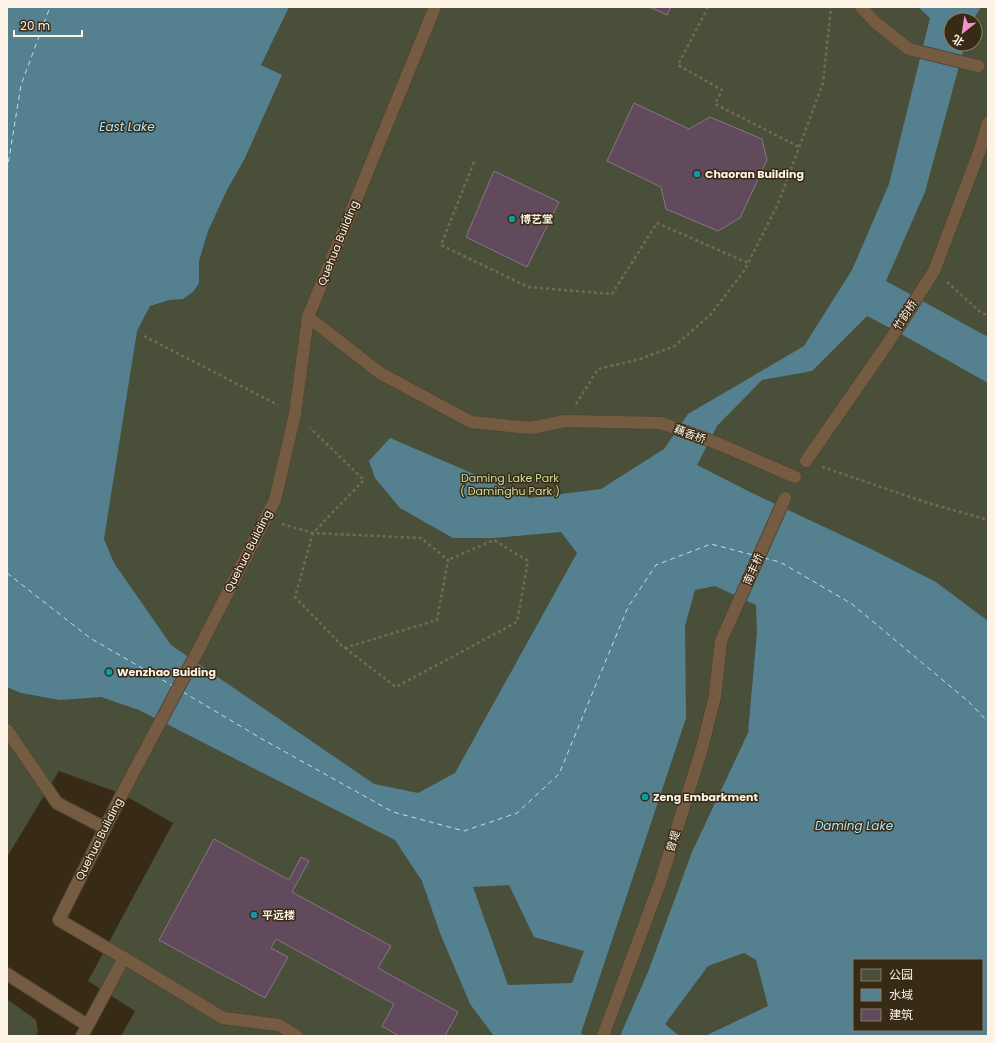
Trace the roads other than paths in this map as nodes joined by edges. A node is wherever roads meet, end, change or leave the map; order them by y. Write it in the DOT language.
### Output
graph roads {
  1 [pos="435,7"];
  2 [pos="862,7"];
  3 [pos="978,66"];
  4 [pos="988,123"];
  5 [pos="308,317"];
  6 [pos="806,462"];
  7 [pos="795,477"];
  8 [pos="786,498"];
  9 [pos="721,641"];
  10 [pos="7,730"];
  11 [pos="105,828"];
  12 [pos="124,958"];
  13 [pos="7,974"];
  14 [pos="84,1031"];
  15 [pos="297,1036"];
  16 [pos="603,1036"];
  1 -- 5 [label="lane, Quehua Building"];
  2 -- 3 [label="lane"];
  4 -- 6 [label="lane, 竹韵桥"];
  5 -- 7 [label="lane, 藕香桥"];
  5 -- 11 [label="lane, Quehua Building"];
  8 -- 9 [label="lane, 南丰桥"];
  9 -- 16 [label="lane, 曾堤"];
  10 -- 11 [label="lane"];
  11 -- 12 [label="lane, Quehua Building"];
  12 -- 14 [label="lane"];
  12 -- 15 [label="lane"];
  13 -- 14 [label="lane"];
}
